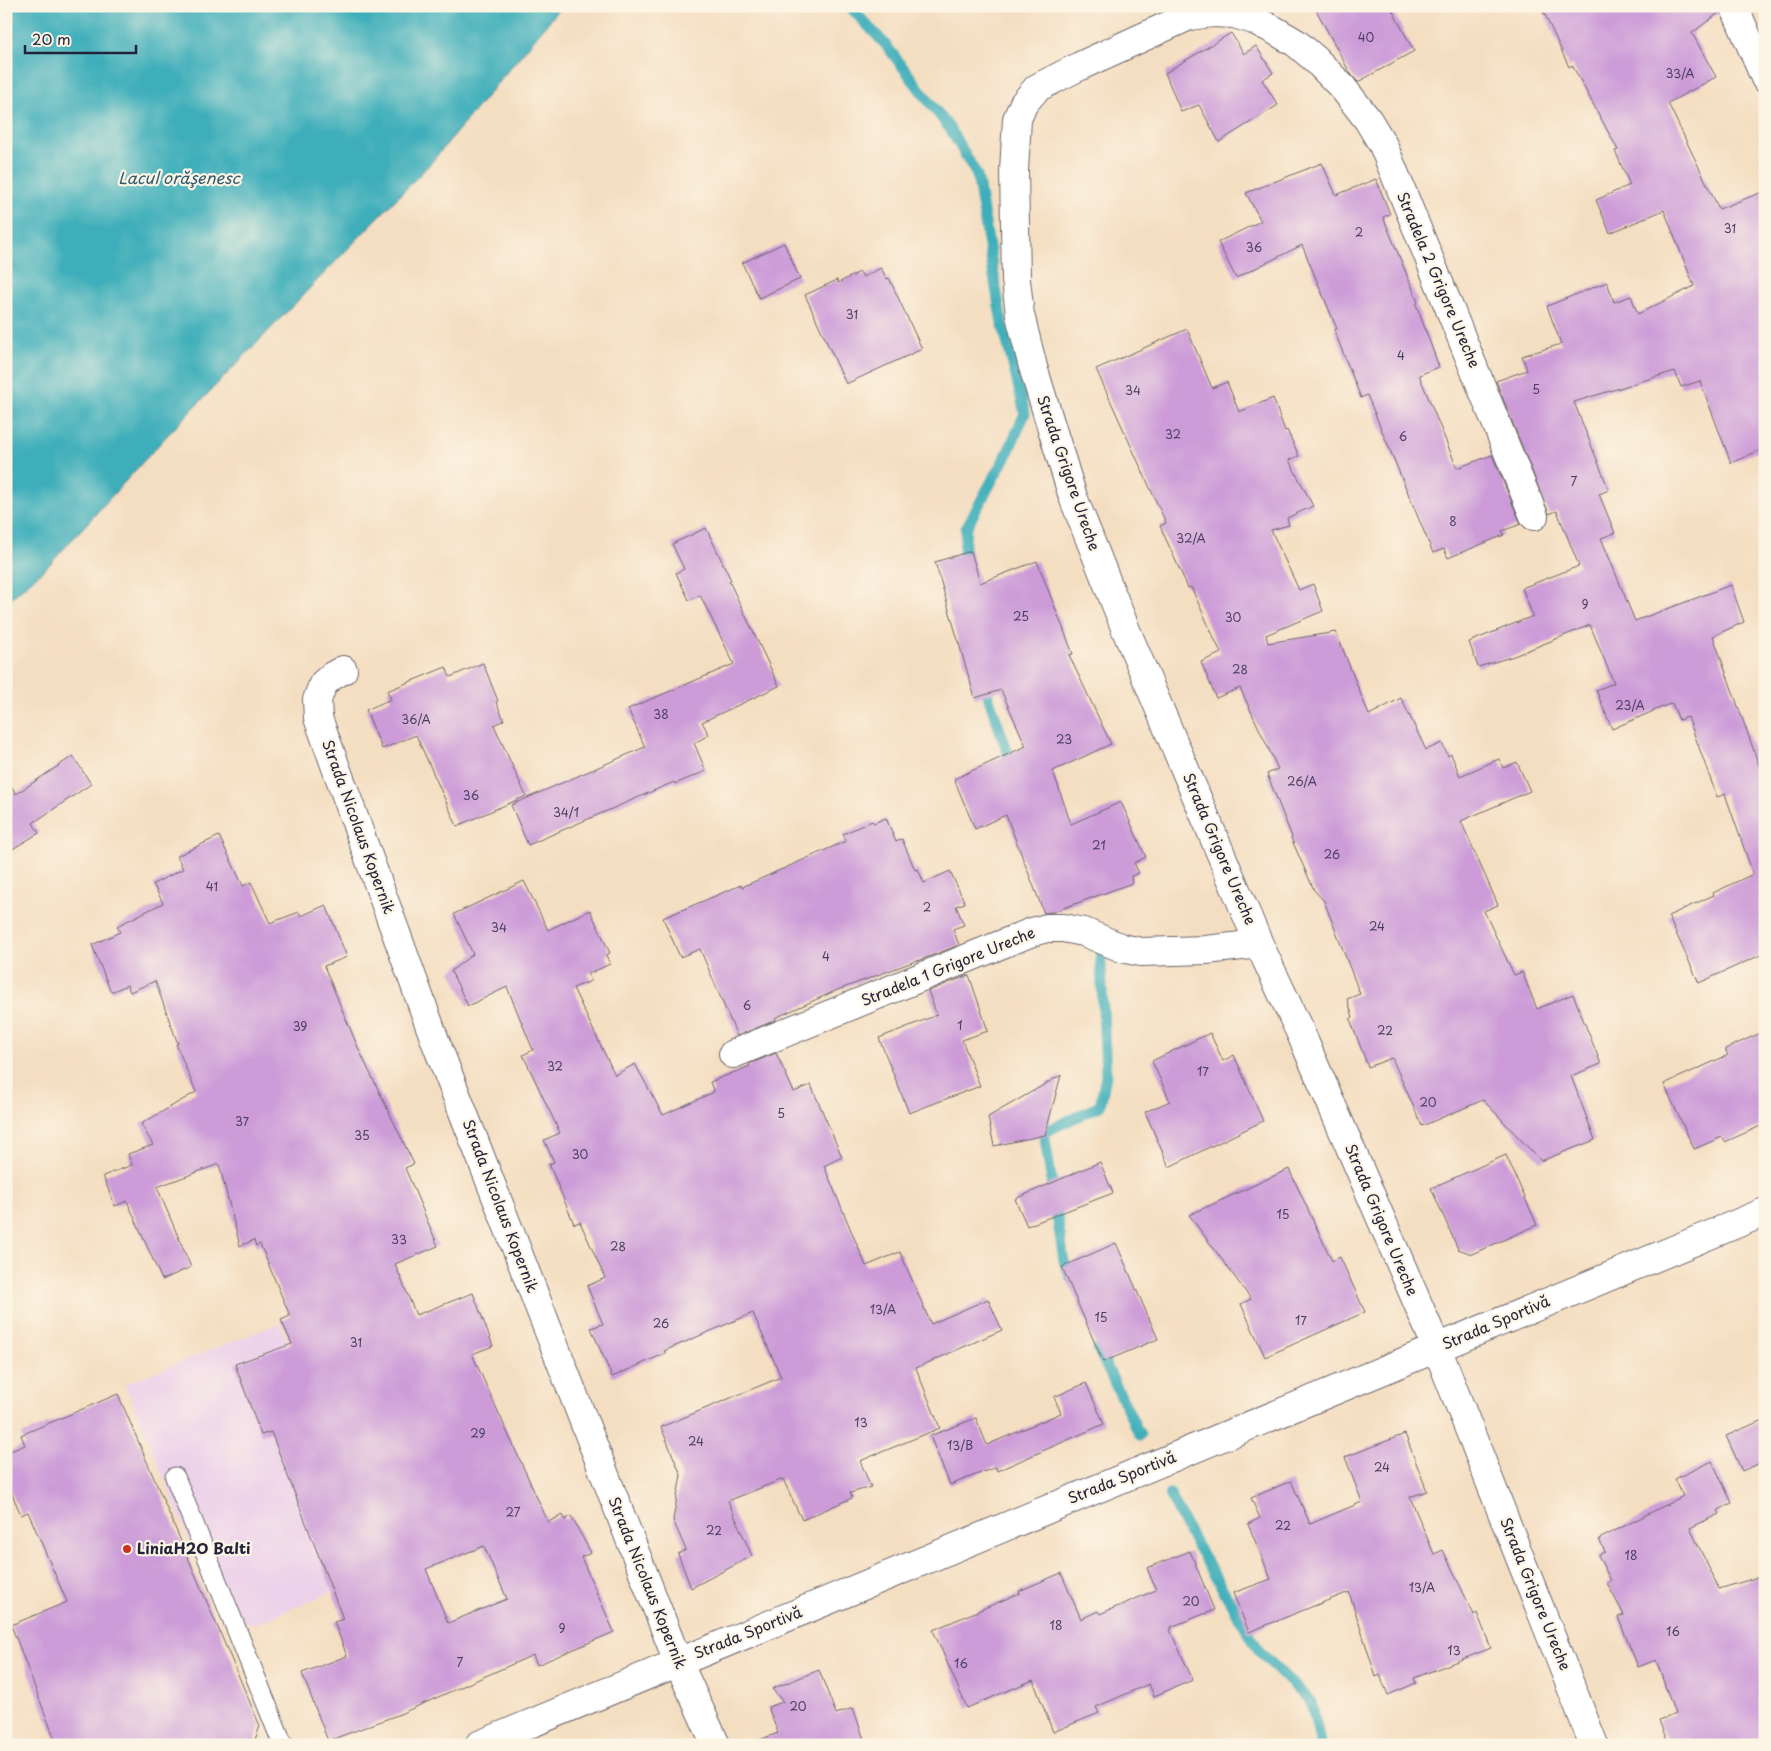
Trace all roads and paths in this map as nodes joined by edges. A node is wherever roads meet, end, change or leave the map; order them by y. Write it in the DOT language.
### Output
graph roads {
  1 [pos="1734,6"];
  2 [pos="1189,11"];
  3 [pos="1315,59"];
  4 [pos="1765,78"];
  5 [pos="1534,516"];
  6 [pos="343,670"];
  7 [pos="1259,944"];
  8 [pos="733,1054"];
  9 [pos="1765,1212"];
  10 [pos="1437,1348"];
  11 [pos="175,1477"];
  12 [pos="678,1662"];
  13 [pos="283,1745"];
  14 [pos="479,1745"];
  15 [pos="716,1745"];
  16 [pos="1594,1745"];
  1 -- 4 [label="street"];
  2 -- 3 [label="street, Strada Grigore Ureche"];
  2 -- 7 [label="street, Strada Grigore Ureche"];
  3 -- 5 [label="street, Stradela 2 Grigore Ureche"];
  6 -- 12 [label="street, Strada Nicolaus Kopernik"];
  7 -- 8 [label="street, Stradela 1 Grigore Ureche"];
  7 -- 10 [label="street, Strada Grigore Ureche"];
  9 -- 10 [label="street, Strada Sportivă"];
  10 -- 12 [label="street, Strada Sportivă"];
  10 -- 16 [label="street, Strada Grigore Ureche"];
  11 -- 13 [label="lane"];
  12 -- 14 [label="street, Strada Sportivă"];
  12 -- 15 [label="street, Strada Nicolaus Kopernik"];
}
